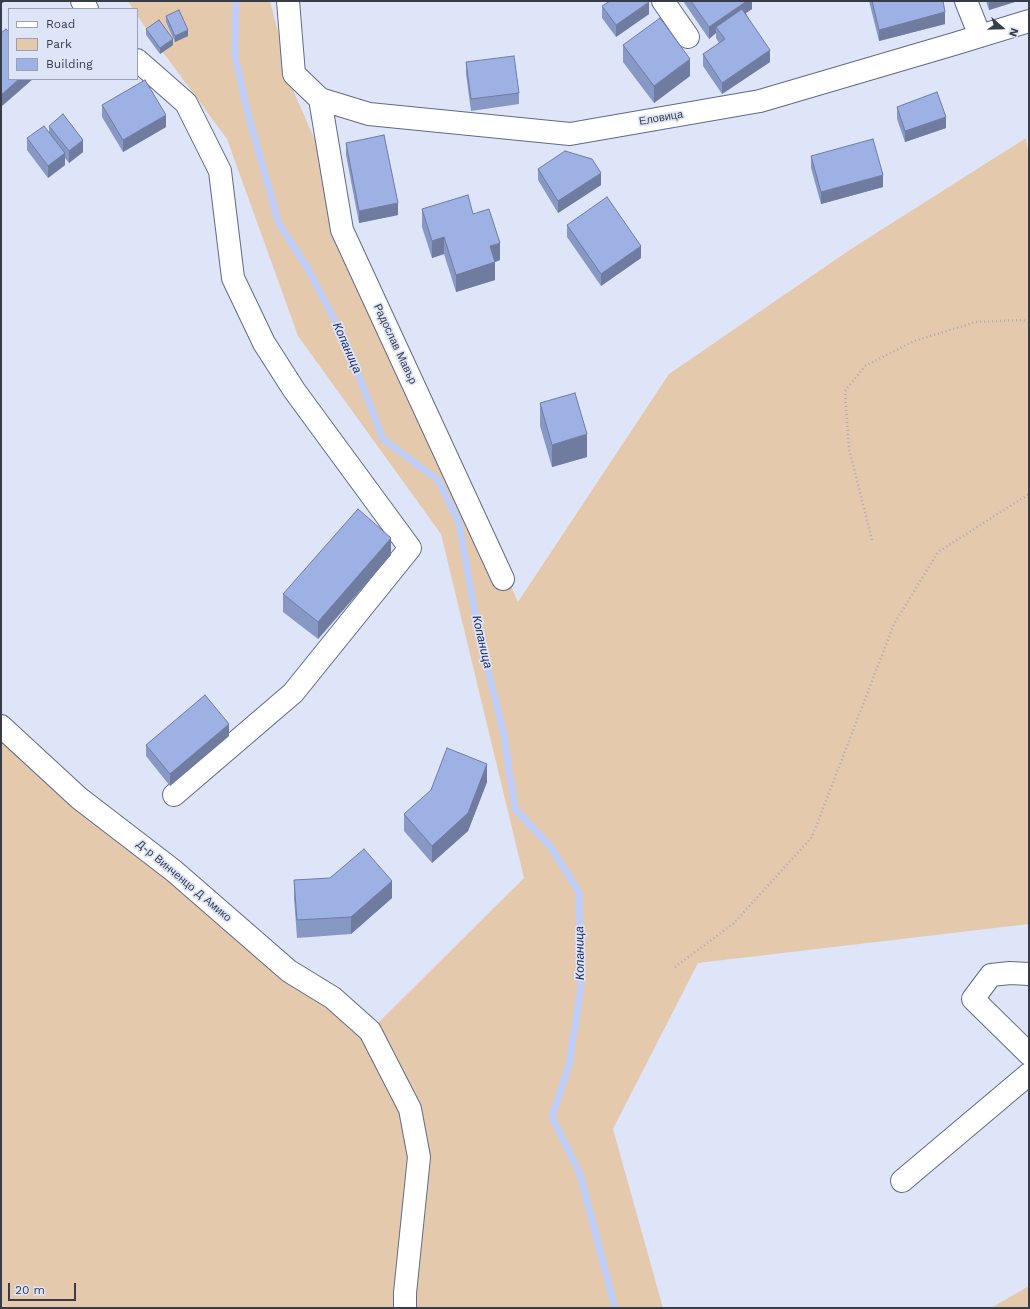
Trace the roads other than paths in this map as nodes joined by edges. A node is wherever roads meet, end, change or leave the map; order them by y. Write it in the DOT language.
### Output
graph roads {
  1 [pos="288,1"];
  2 [pos="663,1"];
  3 [pos="966,1"];
  4 [pos="1029,21"];
  5 [pos="980,36"];
  6 [pos="688,37"];
  7 [pos="138,61"];
  8 [pos="320,99"];
  9 [pos="503,579"];
  10 [pos="1,726"];
  11 [pos="174,795"];
  12 [pos="1029,974"];
  13 [pos="1029,1054"];
  14 [pos="1029,1074"];
  15 [pos="902,1181"];
  16 [pos="405,1308"];
  1 -- 8 [label="street, Еловица"];
  2 -- 6 [label="street"];
  3 -- 5 [label="street"];
  4 -- 5 [label="street, Еловица"];
  5 -- 8 [label="street, Еловица"];
  7 -- 11 [label="street"];
  8 -- 9 [label="street, Радослав Мавър"];
  10 -- 16 [label="street, Д-р Винченцо Д Амико"];
  12 -- 13 [label="street"];
  14 -- 15 [label="street"];
}
